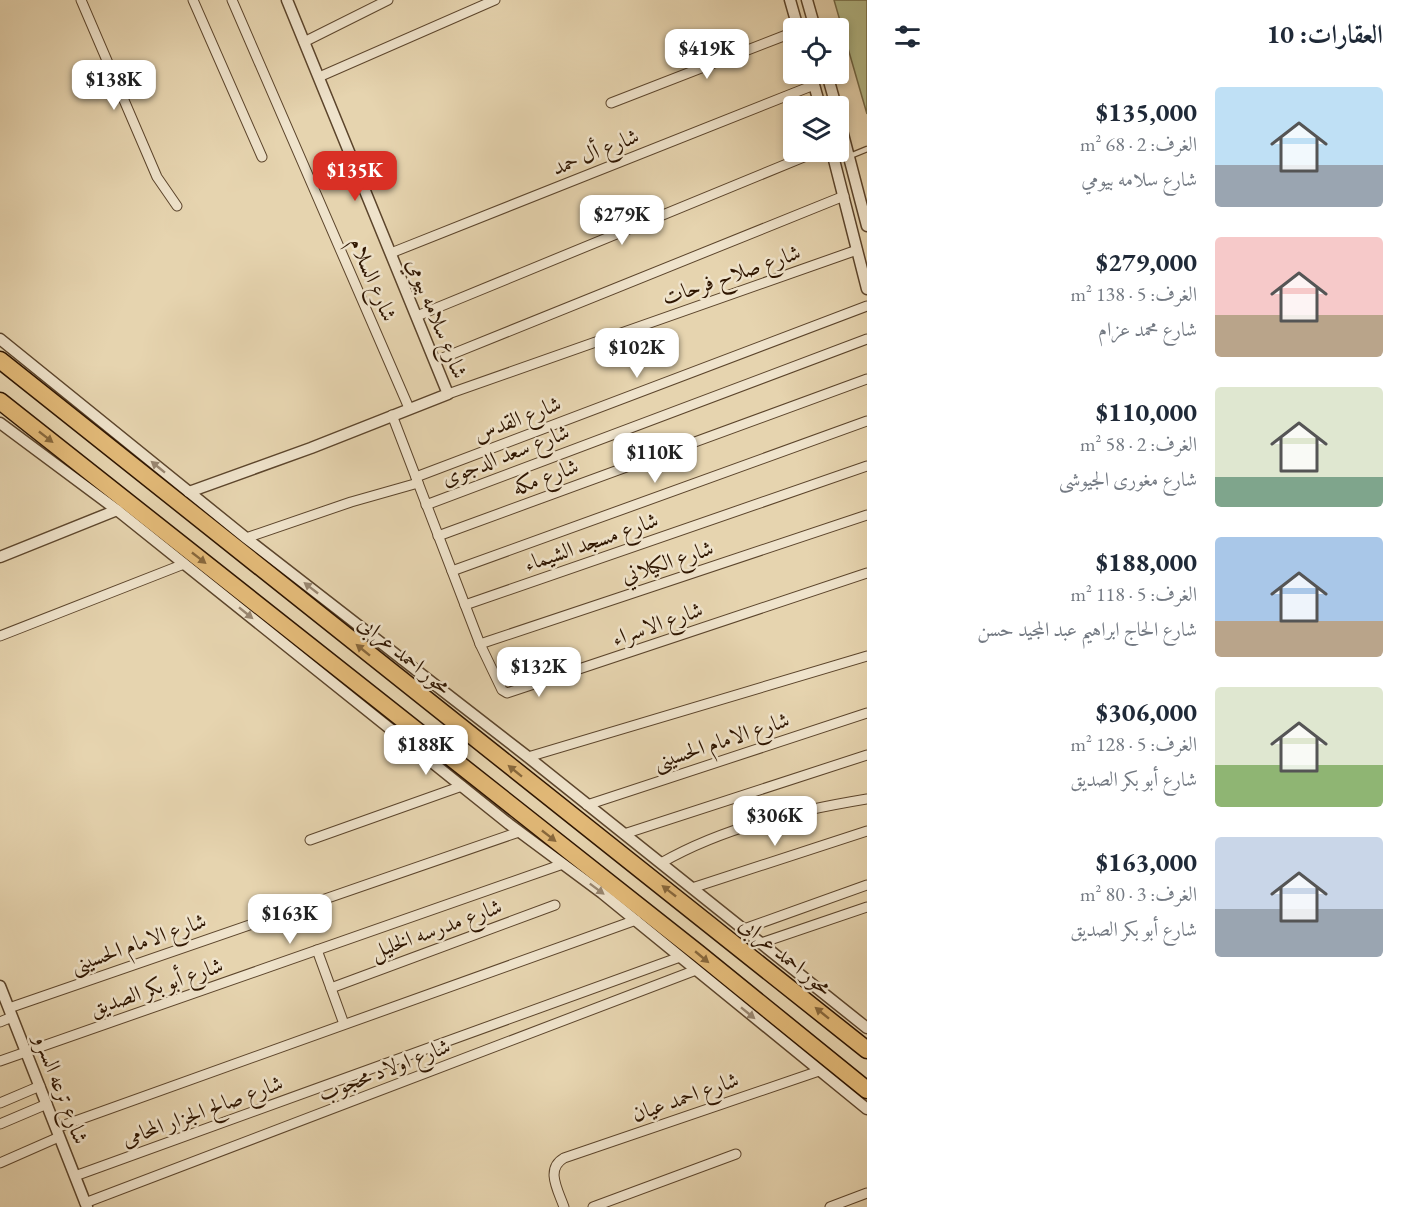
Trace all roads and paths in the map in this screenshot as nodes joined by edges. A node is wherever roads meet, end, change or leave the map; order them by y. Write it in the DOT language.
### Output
graph roads {
  1 [pos="81,0"];
  2 [pos="194,0"];
  3 [pos="232,0"];
  4 [pos="388,0"];
  5 [pos="495,0"];
  6 [pos="790,0"];
  7 [pos="807,0"];
  8 [pos="289,1"];
  9 [pos="795,18"];
  10 [pos="812,18"];
  11 [pos="783,36"];
  12 [pos="304,42"];
  13 [pos="319,77"];
  14 [pos="800,84"];
  15 [pos="611,103"];
  16 [pos="867,149"];
  17 [pos="849,153"];
  18 [pos="850,156"];
  19 [pos="262,157"];
  20 [pos="792,162"];
  21 [pos="835,162"];
  22 [pos="844,196"];
  23 [pos="177,206"];
  24 [pos="867,226"];
  25 [pos="857,250"];
  26 [pos="391,253"];
  27 [pos="867,289"];
  28 [pos="867,306"];
  29 [pos="417,316"];
  30 [pos="0,339"];
  31 [pos="867,339"];
  32 [pos="0,360"];
  33 [pos="435,361"];
  34 [pos="867,379"];
  35 [pos="448,394"];
  36 [pos="0,401"];
  37 [pos="409,408"];
  38 [pos="392,416"];
  39 [pos="867,421"];
  40 [pos="0,423"];
  41 [pos="867,466"];
  42 [pos="417,480"];
  43 [pos="189,492"];
  44 [pos="426,505"];
  45 [pos="117,510"];
  46 [pos="867,515"];
  47 [pos="438,536"];
  48 [pos="246,538"];
  49 [pos="0,557"];
  50 [pos="184,564"];
  51 [pos="452,571"];
  52 [pos="867,573"];
  53 [pos="465,605"];
  54 [pos="0,636"];
  55 [pos="480,644"];
  56 [pos="867,656"];
  57 [pos="867,713"];
  58 [pos="867,755"];
  59 [pos="528,757"];
  60 [pos="462,786"];
  61 [pos="867,799"];
  62 [pos="587,805"];
  63 [pos="867,831"];
  64 [pos="519,832"];
  65 [pos="624,834"];
  66 [pos="310,840"];
  67 [pos="563,864"];
  68 [pos="661,864"];
  69 [pos="867,885"];
  70 [pos="692,888"];
  71 [pos="555,905"];
  72 [pos="867,907"];
  73 [pos="636,920"];
  74 [pos="744,929"];
  75 [pos="761,943"];
  76 [pos="317,950"];
  77 [pos="680,957"];
  78 [pos="696,970"];
  79 [pos="0,986"];
  80 [pos="331,988"];
  81 [pos="11,1012"];
  82 [pos="0,1022"];
  83 [pos="344,1024"];
  84 [pos="867,1028"];
  85 [pos="867,1050"];
  86 [pos="26,1052"];
  87 [pos="0,1061"];
  88 [pos="819,1071"];
  89 [pos="40,1086"];
  90 [pos="867,1090"];
  91 [pos="0,1103"];
  92 [pos="47,1104"];
  93 [pos="867,1109"];
  94 [pos="0,1124"];
  95 [pos="55,1135"];
  96 [pos="736,1154"];
  97 [pos="0,1162"];
  98 [pos="75,1176"];
  99 [pos="867,1193"];
  100 [pos="86,1205"];
  101 [pos="564,1207"];
  102 [pos="594,1207"];
  103 [pos="830,1207"];
  1 -- 23 [label="street"];
  2 -- 19 [label="street"];
  3 -- 37 [label="street, شارع السلام"];
  4 -- 12 [label="street"];
  5 -- 13 [label="street"];
  6 -- 9 [label="street"];
  7 -- 10 [label="street"];
  8 -- 12 [label="street, شارع سلامه بيومي"];
  11 -- 15 [label="street"];
  12 -- 13 [label="street, شارع سلامه بيومي"];
  13 -- 26 [label="street, شارع سلامه بيومي"];
  14 -- 26 [label="street, شارع أل حمد"];
  16 -- 18 [label="lane"];
  17 -- 18 [label="street"];
  18 -- 24 [label="street"];
  20 -- 29 [label="street"];
  21 -- 22 [label="street"];
  22 -- 25 [label="street"];
  22 -- 33 [label="street"];
  25 -- 27 [label="street"];
  25 -- 35 [label="street, شارع صلاح فرحات"];
  26 -- 29 [label="street, شارع سلامه بيومي"];
  28 -- 42 [label="street, شارع القدس"];
  29 -- 33 [label="street, شارع سلامه بيومي"];
  43 -- 30 [label="street, one-way"];
  31 -- 44 [label="street, شارع سعد الدجوى"];
  85 -- 32 [label="highway, محور احمد عرابى, one-way"];
  33 -- 35 [label="street, شارع سلامه بيومي"];
  34 -- 47 [label="street, شارع مكه"];
  35 -- 37 [label="street, شارع سلامه بيومي"];
  36 -- 90 [label="highway, one-way"];
  37 -- 38 [label="street, شارع سلامه بيومي"];
  38 -- 42 [label="street, شارع الاسراء"];
  38 -- 43 [label="street, شارع سلامه بيومي"];
  39 -- 51 [label="street"];
  40 -- 45 [label="street"];
  41 -- 53 [label="street, شارع مسجد الشيماء"];
  42 -- 44 [label="street, شارع الاسراء"];
  42 -- 48 [label="street, شارع القدس"];
  43 -- 48 [label="street"];
  44 -- 47 [label="street, شارع الاسراء"];
  45 -- 49 [label="street"];
  45 -- 50 [label="street"];
  46 -- 55 [label="street, شارع الكيلاني"];
  47 -- 51 [label="street, شارع الاسراء"];
  59 -- 48 [label="street, one-way"];
  50 -- 54 [label="street"];
  50 -- 60 [label="street, one-way"];
  51 -- 53 [label="street, شارع الاسراء"];
  52 -- 55 [label="street, شارع الاسراء"];
  53 -- 55 [label="street, شارع الاسراء"];
  56 -- 59 [label="street"];
  57 -- 62 [label="street, شارع الامام الحسينى"];
  58 -- 65 [label="street"];
  59 -- 62 [label="street"];
  60 -- 64 [label="street"];
  60 -- 66 [label="street"];
  61 -- 68 [label="street"];
  62 -- 65 [label="street"];
  63 -- 70 [label="street"];
  64 -- 67 [label="street"];
  64 -- 81 [label="street, شارع الامام الحسينى"];
  65 -- 68 [label="street"];
  67 -- 73 [label="street, one-way"];
  67 -- 76 [label="street, شارع أبو بكر الصديق"];
  68 -- 70 [label="street"];
  69 -- 74 [label="street"];
  70 -- 74 [label="street"];
  71 -- 80 [label="street, شارع مدرسه الخليل"];
  72 -- 75 [label="street"];
  73 -- 77 [label="street"];
  73 -- 83 [label="street"];
  74 -- 75 [label="street"];
  75 -- 84 [label="street"];
  76 -- 80 [label="street"];
  76 -- 86 [label="street, شارع أبو بكر الصديق"];
  77 -- 78 [label="street"];
  77 -- 98 [label="street, شارع صالح الجزار المحامى"];
  78 -- 88 [label="street, one-way"];
  78 -- 100 [label="street, شارع اولاد محجوب"];
  79 -- 81 [label="street, شارع ترعه السرو"];
  80 -- 83 [label="street"];
  81 -- 82 [label="street, شارع الامام الحسينى"];
  81 -- 86 [label="street, شارع ترعه السرو"];
  83 -- 95 [label="street"];
  86 -- 87 [label="street, شارع أبو بكر الصديق"];
  86 -- 89 [label="street, شارع ترعه السرو"];
  88 -- 93 [label="street"];
  88 -- 101 [label="street, شارع احمد عيان"];
  89 -- 91 [label="street"];
  89 -- 92 [label="street, شارع ترعه السرو"];
  92 -- 94 [label="street"];
  92 -- 95 [label="street, شارع ترعه السرو"];
  95 -- 97 [label="street"];
  95 -- 98 [label="street, شارع ترعه السرو"];
  96 -- 102 [label="street"];
  98 -- 100 [label="street, شارع ترعه السرو"];
  99 -- 103 [label="street"];
}
